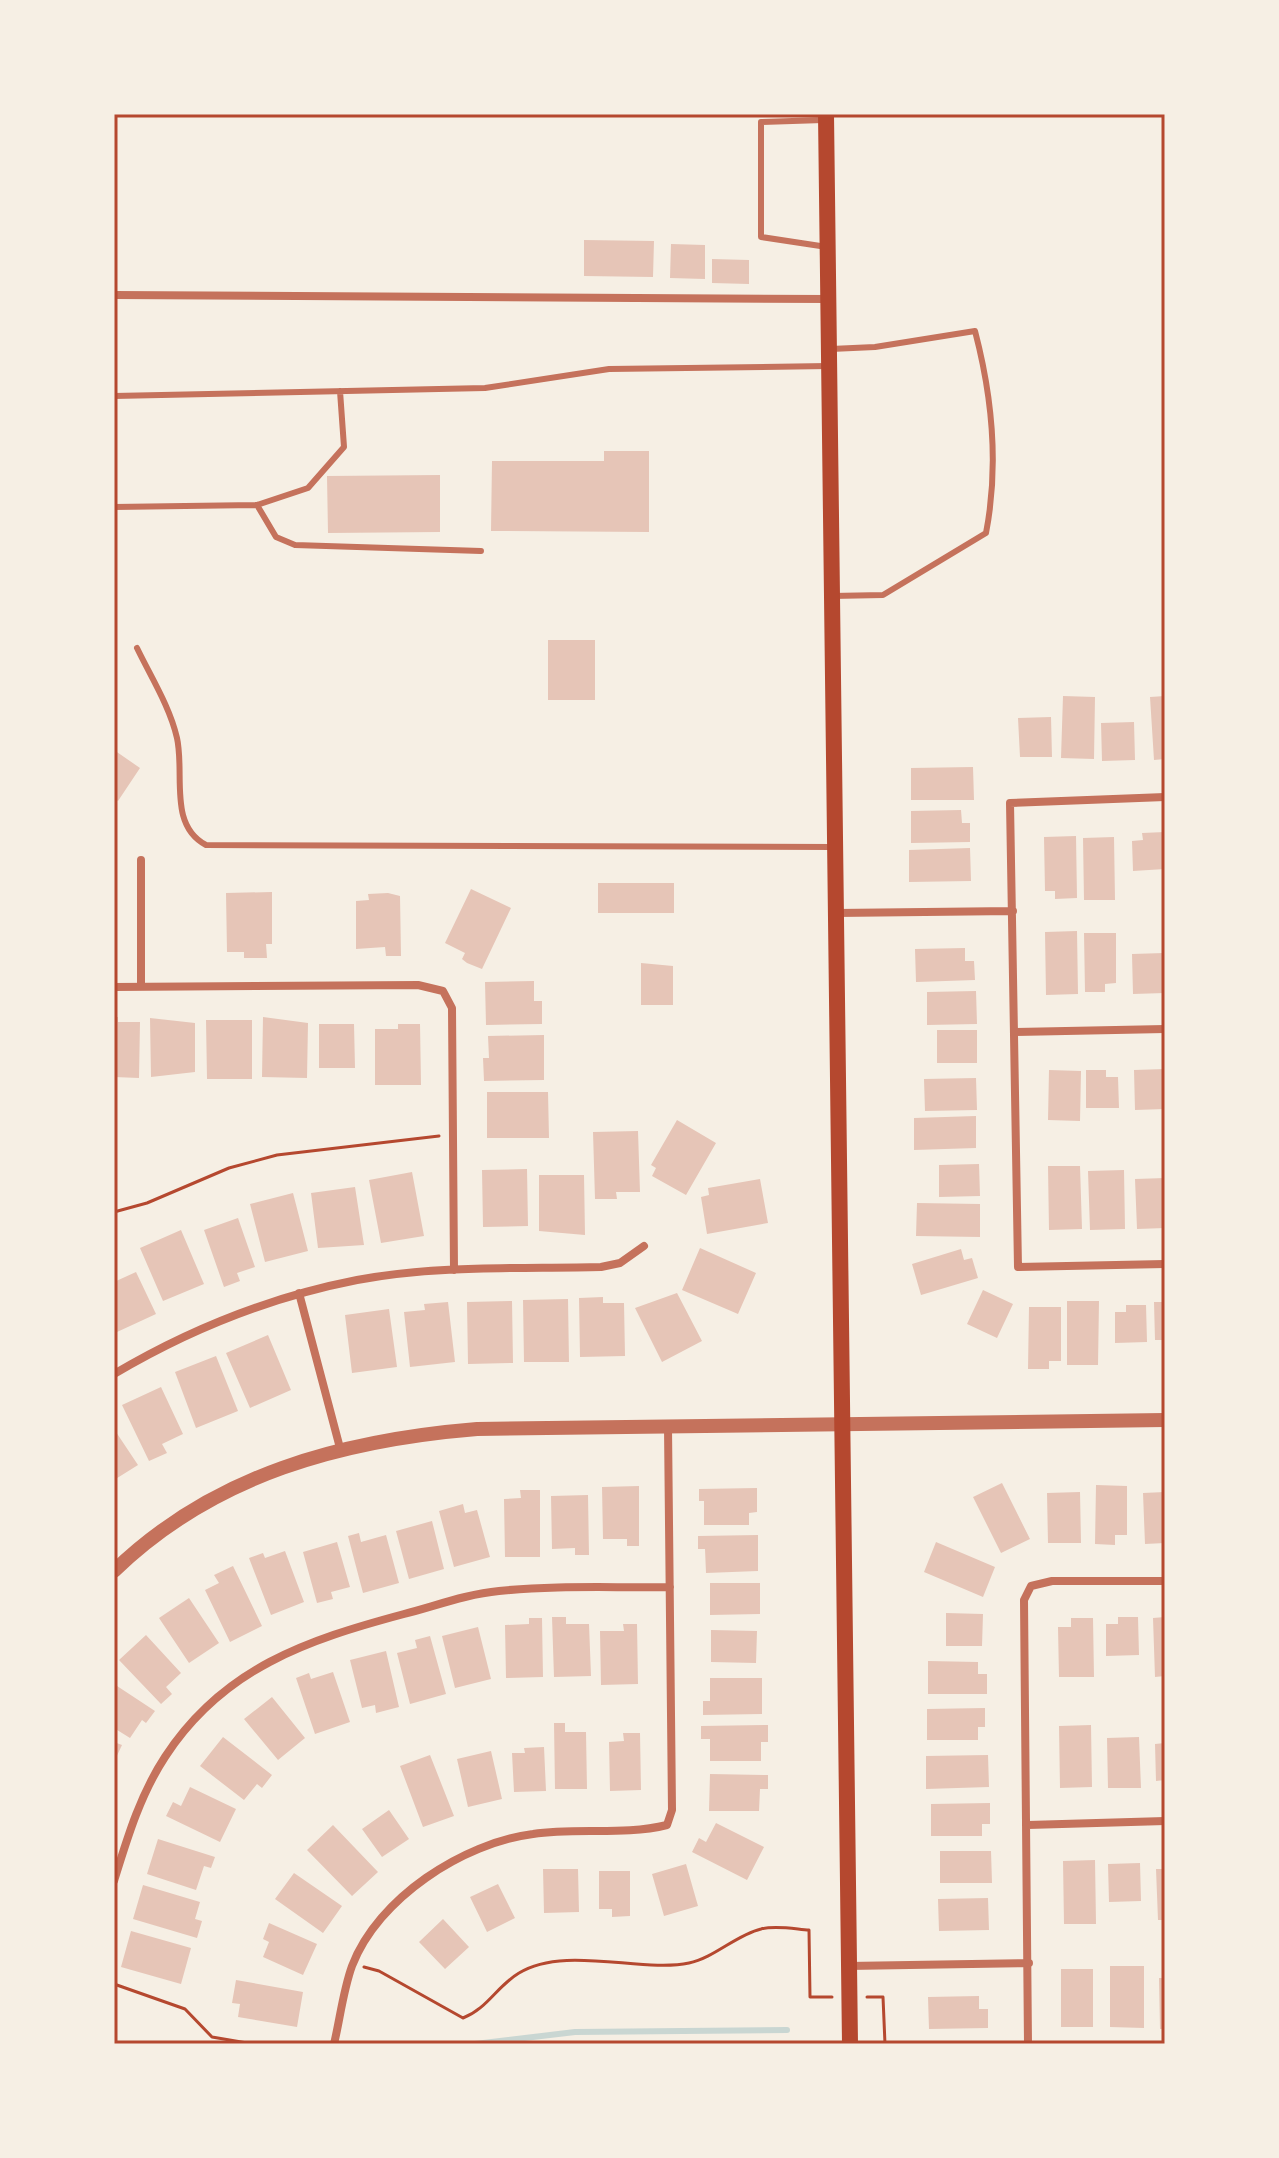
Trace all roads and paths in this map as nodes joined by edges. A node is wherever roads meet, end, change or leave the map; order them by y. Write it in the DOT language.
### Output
graph roads {
  1 [pos="826,117"];
  2 [pos="827,247"];
  3 [pos="114,295"];
  4 [pos="828,299"];
  5 [pos="828,358"];
  6 [pos="340,391"];
  7 [pos="114,396"];
  8 [pos="257,505"];
  9 [pos="114,507"];
  10 [pos="481,551"];
  11 [pos="830,596"];
  12 [pos="137,648"];
  13 [pos="1165,797"];
  14 [pos="834,847"];
  15 [pos="141,860"];
  16 [pos="1013,911"];
  17 [pos="835,913"];
  18 [pos="114,987"];
  19 [pos="141,987"];
  20 [pos="1165,1029"];
  21 [pos="1015,1032"];
  22 [pos="453,1136"];
  23 [pos="114,1212"];
  24 [pos="644,1246"];
  25 [pos="1165,1264"];
  26 [pos="454,1270"];
  27 [pos="299,1293"];
  28 [pos="114,1374"];
  29 [pos="1165,1420"];
  30 [pos="841,1424"];
  31 [pos="668,1427"];
  32 [pos="340,1448"];
  33 [pos="116,1564"];
  34 [pos="1165,1581"];
  35 [pos="670,1587"];
  36 [pos="1165,1821"];
  37 [pos="1028,1825"];
  38 [pos="114,1881"];
  39 [pos="1029,1963"];
  40 [pos="353,1964"];
  41 [pos="847,1966"];
  42 [pos="114,1984"];
  43 [pos="848,1996"];
  44 [pos="253,2044"];
  45 [pos="334,2044"];
  46 [pos="850,2044"];
  47 [pos="885,2044"];
  48 [pos="1028,2044"];
  1 -- 2 [label="main road"];
  1 -- 2 [label="lane"];
  2 -- 4 [label="main road"];
  3 -- 4 [label="street"];
  4 -- 5 [label="main road"];
  5 -- 6 [label="lane"];
  5 -- 11 [label="main road"];
  5 -- 11 [label="lane"];
  6 -- 7 [label="lane"];
  6 -- 8 [label="lane"];
  8 -- 9 [label="lane"];
  8 -- 10 [label="lane"];
  11 -- 14 [label="main road"];
  12 -- 14 [label="lane"];
  13 -- 16 [label="street"];
  14 -- 17 [label="main road"];
  15 -- 19 [label="street"];
  16 -- 17 [label="street"];
  16 -- 21 [label="street"];
  17 -- 30 [label="main road"];
  18 -- 19 [label="street"];
  19 -- 22 [label="street"];
  20 -- 21 [label="street"];
  21 -- 25 [label="street"];
  22 -- 23 [label="path"];
  22 -- 26 [label="street"];
  24 -- 26 [label="street"];
  26 -- 27 [label="street"];
  27 -- 28 [label="street"];
  27 -- 32 [label="street"];
  29 -- 30 [label="street"];
  30 -- 31 [label="street"];
  30 -- 41 [label="main road"];
  31 -- 32 [label="street"];
  31 -- 35 [label="street"];
  32 -- 33 [label="street"];
  34 -- 37 [label="street"];
  35 -- 38 [label="street"];
  35 -- 40 [label="street"];
  36 -- 37 [label="street"];
  37 -- 39 [label="street"];
  39 -- 41 [label="street"];
  39 -- 48 [label="street"];
  40 -- 43 [label="path"];
  40 -- 45 [label="street"];
  41 -- 43 [label="main road"];
  42 -- 44 [label="path"];
  43 -- 46 [label="main road"];
  43 -- 47 [label="path"];
}
